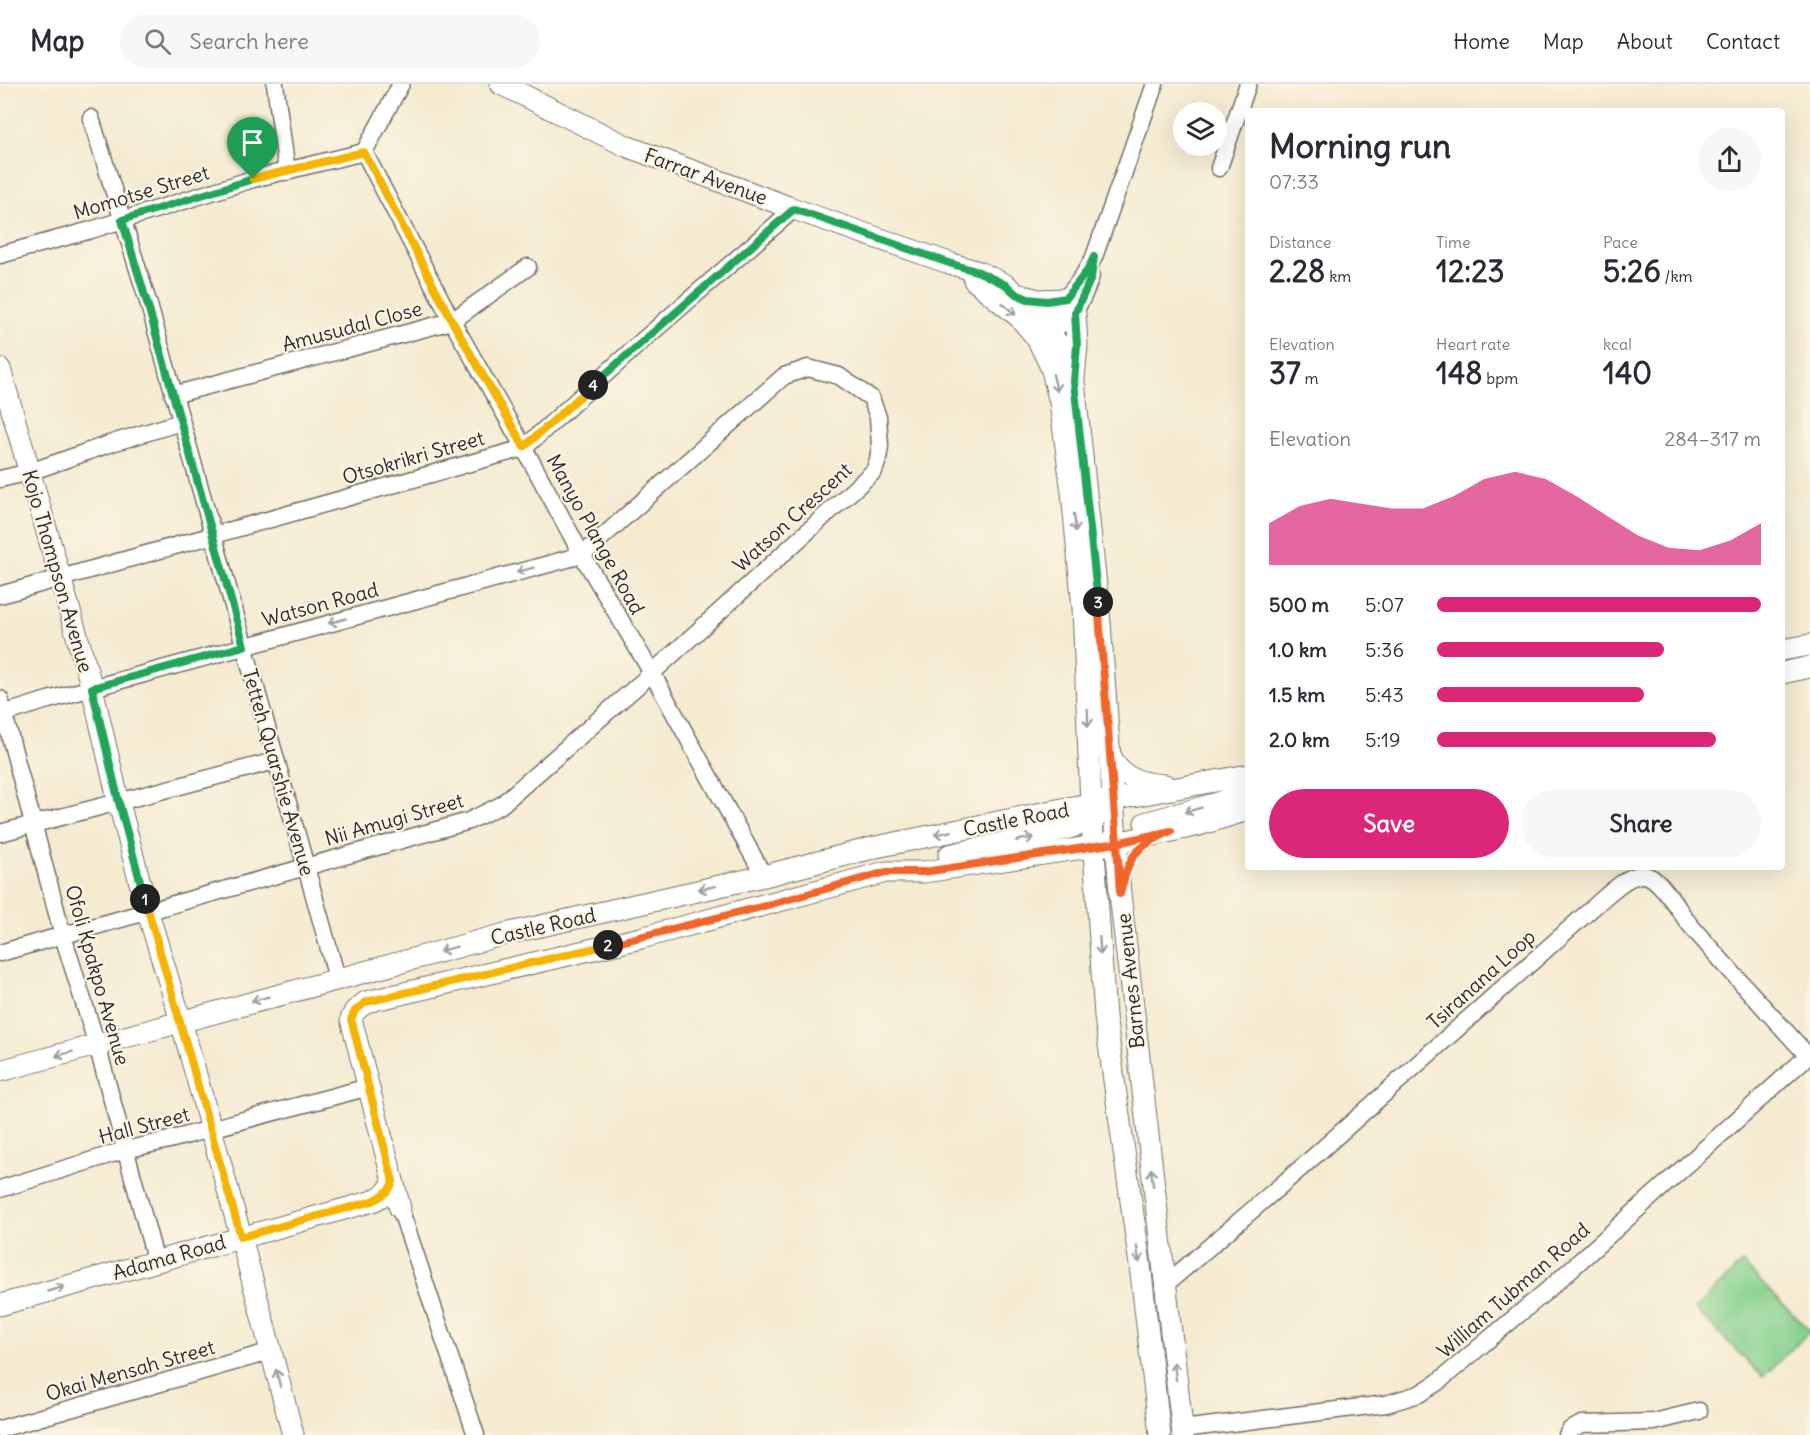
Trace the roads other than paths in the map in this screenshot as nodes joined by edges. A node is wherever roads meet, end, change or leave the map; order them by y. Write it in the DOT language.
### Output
graph roads {
  1 [pos="275,84"];
  2 [pos="401,84"];
  3 [pos="501,84"];
  4 [pos="1155,84"];
  5 [pos="1248,84"];
  6 [pos="91,118"];
  7 [pos="364,152"];
  8 [pos="1219,168"];
  9 [pos="287,172"];
  10 [pos="794,209"];
  11 [pos="122,220"];
  12 [pos="0,255"];
  13 [pos="952,264"];
  14 [pos="528,267"];
  15 [pos="1016,294"];
  16 [pos="1071,306"];
  17 [pos="452,321"];
  18 [pos="1040,330"];
  19 [pos="0,369"];
  20 [pos="1074,382"];
  21 [pos="173,395"];
  22 [pos="181,422"];
  23 [pos="524,447"];
  24 [pos="30,472"];
  25 [pos="0,479"];
  26 [pos="213,534"];
  27 [pos="582,555"];
  28 [pos="60,579"];
  29 [pos="0,595"];
  30 [pos="1810,645"];
  31 [pos="244,646"];
  32 [pos="1785,649"];
  33 [pos="1810,667"];
  34 [pos="1785,672"];
  35 [pos="652,673"];
  36 [pos="1810,678"];
  37 [pos="1785,680"];
  38 [pos="92,688"];
  39 [pos="1,709"];
  40 [pos="1109,750"];
  41 [pos="275,761"];
  42 [pos="1089,761"];
  43 [pos="1245,776"];
  44 [pos="1186,787"];
  45 [pos="1245,792"];
  46 [pos="119,803"];
  47 [pos="1062,809"];
  48 [pos="1099,810"];
  49 [pos="1245,811"];
  50 [pos="34,824"];
  51 [pos="1171,831"];
  52 [pos="0,833"];
  53 [pos="1110,838"];
  54 [pos="1058,852"];
  55 [pos="305,866"];
  56 [pos="886,872"];
  57 [pos="764,876"];
  58 [pos="1097,888"];
  59 [pos="1120,894"];
  60 [pos="148,912"];
  61 [pos="505,934"];
  62 [pos="63,936"];
  63 [pos="0,953"];
  64 [pos="513,967"];
  65 [pos="337,978"];
  66 [pos="181,1021"];
  67 [pos="97,1045"];
  68 [pos="1809,1055"];
  69 [pos="0,1071"];
  70 [pos="369,1087"];
  71 [pos="210,1129"];
  72 [pos="125,1150"];
  73 [pos="393,1181"];
  74 [pos="0,1189"];
  75 [pos="373,1201"];
  76 [pos="400,1208"];
  77 [pos="241,1237"];
  78 [pos="156,1262"];
  79 [pos="1165,1285"];
  80 [pos="0,1305"];
  81 [pos="272,1351"];
  82 [pos="1699,1411"];
  83 [pos="0,1429"];
  84 [pos="1183,1432"];
  85 [pos="293,1435"];
  86 [pos="476,1435"];
  87 [pos="1160,1435"];
  88 [pos="1568,1435"];
  1 -- 9 [label="street"];
  2 -- 7 [label="street"];
  3 -- 10 [label="main road, Farrar Avenue"];
  4 -- 16 [label="street"];
  5 -- 8 [label="street"];
  6 -- 11 [label="street, Tetteh Quarshie Avenue"];
  7 -- 9 [label="street, Momotse Street"];
  7 -- 17 [label="street, Manyo Plange Road"];
  9 -- 11 [label="street, Momotse Street"];
  10 -- 13 [label="main road, Farrar Avenue"];
  10 -- 23 [label="street, Otsokrikri Street"];
  11 -- 12 [label="street, Momotse Street"];
  11 -- 21 [label="street, Tetteh Quarshie Avenue"];
  13 -- 15 [label="main road, Farrar Avenue"];
  13 -- 18 [label="main road, Farrar Avenue, one-way"];
  14 -- 17 [label="street, Amusudal Close"];
  15 -- 16 [label="main road"];
  15 -- 18 [label="main road, Barnes Avenue"];
  16 -- 18 [label="street"];
  16 -- 20 [label="main road"];
  17 -- 21 [label="street, Amusudal Close"];
  17 -- 23 [label="street, Manyo Plange Road"];
  18 -- 20 [label="main road, Barnes Avenue"];
  18 -- 42 [label="main road, Barnes Avenue, one-way"];
  19 -- 24 [label="main road, Kojo Thompson Avenue"];
  20 -- 40 [label="main road, Barnes Avenue"];
  21 -- 22 [label="street, Tetteh Quarshie Avenue"];
  22 -- 24 [label="street"];
  22 -- 26 [label="street, Tetteh Quarshie Avenue"];
  23 -- 26 [label="street, Otsokrikri Street"];
  23 -- 27 [label="street, Manyo Plange Road"];
  24 -- 25 [label="street"];
  24 -- 28 [label="main road, Kojo Thompson Avenue"];
  26 -- 28 [label="street, Otsokrikri Street"];
  26 -- 31 [label="street, Tetteh Quarshie Avenue"];
  27 -- 31 [label="street, Watson Road, one-way"];
  27 -- 35 [label="street, Manyo Plange Road"];
  27 -- 35 [label="street, Watson Crescent"];
  28 -- 29 [label="street, Otsokrikri Street"];
  28 -- 38 [label="main road, Kojo Thompson Avenue"];
  30 -- 32 [label="main road"];
  31 -- 38 [label="street, Watson Road"];
  31 -- 41 [label="street, Tetteh Quarshie Avenue"];
  33 -- 34 [label="main road"];
  35 -- 55 [label="street, Nii Amugi Street"];
  35 -- 57 [label="street, Manyo Plange Road"];
  36 -- 37 [label="main road"];
  38 -- 39 [label="street, Watson Road"];
  38 -- 46 [label="main road, Kojo Thompson Avenue"];
  39 -- 50 [label="street, Ofoli Kpakpo Avenue"];
  40 -- 44 [label="main road"];
  40 -- 48 [label="main road, Barnes Avenue"];
  41 -- 46 [label="street"];
  41 -- 55 [label="street, Tetteh Quarshie Avenue"];
  42 -- 47 [label="main road"];
  42 -- 48 [label="main road, Barnes Avenue"];
  43 -- 44 [label="main road, Castle Road"];
  44 -- 48 [label="main road, Castle Road"];
  45 -- 53 [label="main road, one-way"];
  46 -- 50 [label="street"];
  46 -- 60 [label="main road, Kojo Thompson Avenue"];
  47 -- 48 [label="main road, Castle Road"];
  47 -- 57 [label="main road, Castle Road, one-way"];
  48 -- 53 [label="main road, Barnes Avenue"];
  48 -- 53 [label="main road, Barnes Avenue"];
  56 -- 48 [label="main road, one-way"];
  49 -- 51 [label="main road, Castle Road"];
  50 -- 52 [label="street"];
  50 -- 62 [label="street, Ofoli Kpakpo Avenue"];
  51 -- 53 [label="main road, Castle Road"];
  51 -- 59 [label="main road"];
  53 -- 54 [label="main road, Castle Road"];
  53 -- 58 [label="main road, Barnes Avenue"];
  53 -- 59 [label="main road, Barnes Avenue"];
  54 -- 56 [label="main road, Castle Road"];
  54 -- 58 [label="main road"];
  55 -- 60 [label="street, Nii Amugi Street"];
  55 -- 65 [label="street, Tetteh Quarshie Avenue"];
  56 -- 64 [label="main road, Castle Road"];
  57 -- 61 [label="main road, Castle Road, one-way"];
  58 -- 87 [label="main road, Barnes Avenue, one-way"];
  79 -- 59 [label="main road, Barnes Avenue, one-way"];
  60 -- 62 [label="street, Nii Amugi Street"];
  60 -- 66 [label="main road, Kojo Thompson Avenue"];
  61 -- 64 [label="main road"];
  61 -- 65 [label="main road, Castle Road, one-way"];
  62 -- 63 [label="street, Nii Amugi Street"];
  62 -- 67 [label="street, Ofoli Kpakpo Avenue"];
  64 -- 70 [label="main road, Castle Road"];
  65 -- 66 [label="main road, Castle Road, one-way"];
  66 -- 67 [label="main road, Castle Road"];
  66 -- 71 [label="main road, Kojo Thompson Avenue"];
  67 -- 69 [label="main road, Castle Road, one-way"];
  67 -- 72 [label="street, Ofoli Kpakpo Avenue"];
  68 -- 79 [label="street, Tsiranana Loop"];
  68 -- 84 [label="street, William Tubman Road"];
  70 -- 71 [label="street, Hall Street"];
  70 -- 73 [label="main road"];
  71 -- 72 [label="street, Hall Street"];
  71 -- 77 [label="main road, Kojo Thompson Avenue"];
  72 -- 74 [label="street, Hall Street"];
  72 -- 78 [label="street, Ofoli Kpakpo Avenue"];
  73 -- 75 [label="main road, Adama Road"];
  73 -- 76 [label="main road"];
  75 -- 76 [label="main road, Adama Road"];
  75 -- 77 [label="main road, Adama Road"];
  76 -- 86 [label="street"];
  77 -- 78 [label="main road, Adama Road"];
  77 -- 81 [label="main road, Kojo Thompson Avenue"];
  80 -- 78 [label="main road, Adama Road, one-way"];
  84 -- 79 [label="main road, Barnes Avenue, one-way"];
  81 -- 83 [label="street, Okai Mensah Street"];
  85 -- 81 [label="main road, Kojo Thompson Avenue, one-way"];
  82 -- 88 [label="street"];
}
